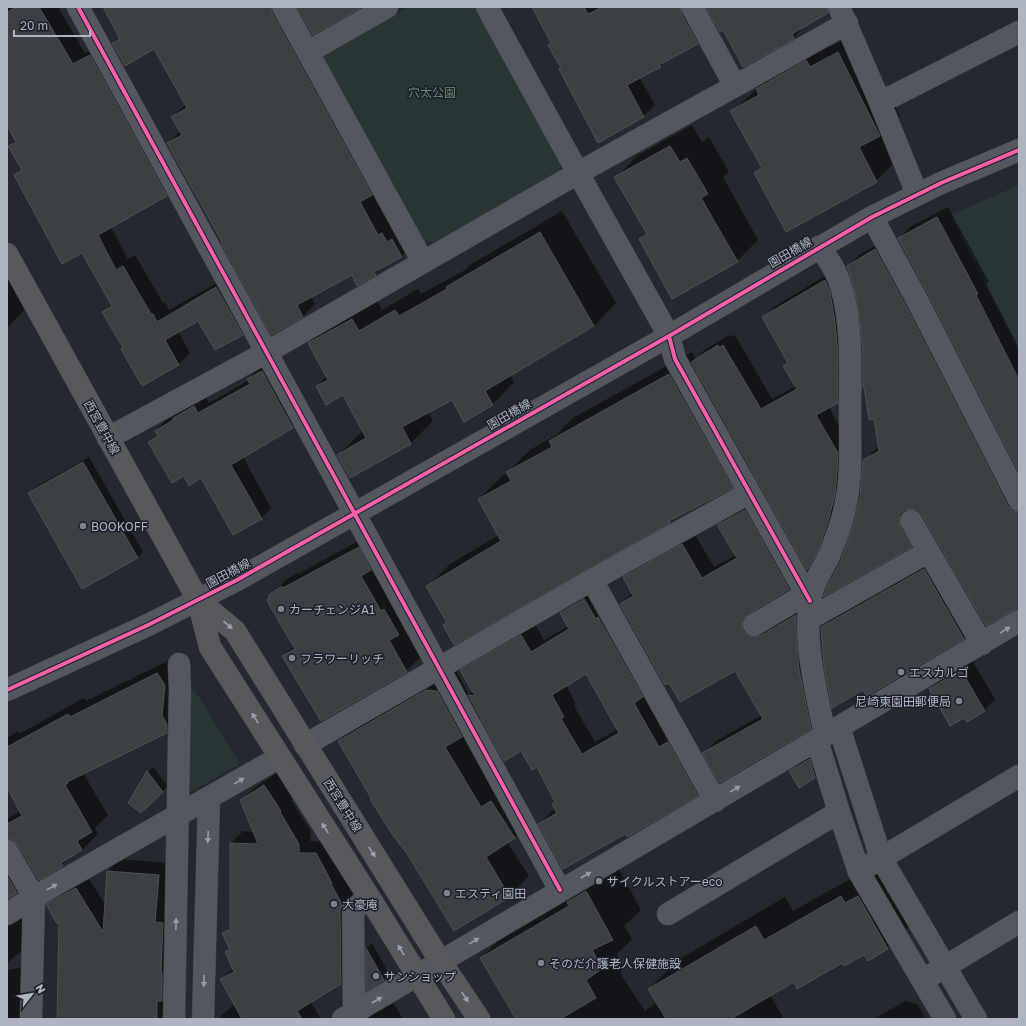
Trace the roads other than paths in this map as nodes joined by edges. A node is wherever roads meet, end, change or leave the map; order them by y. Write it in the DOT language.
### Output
graph roads {
  1 [pos="78,7"];
  2 [pos="283,7"];
  3 [pos="387,7"];
  4 [pos="487,7"];
  5 [pos="692,7"];
  6 [pos="841,11"];
  7 [pos="1019,32"];
  8 [pos="308,52"];
  9 [pos="735,86"];
  10 [pos="879,100"];
  11 [pos="1019,150"];
  12 [pos="578,173"];
  13 [pos="917,194"];
  14 [pos="872,217"];
  15 [pos="819,247"];
  16 [pos="8,258"];
  17 [pos="423,262"];
  18 [pos="669,336"];
  19 [pos="267,352"];
  20 [pos="108,438"];
  21 [pos="749,493"];
  22 [pos="1019,500"];
  23 [pos="354,513"];
  24 [pos="911,521"];
  25 [pos="928,552"];
  26 [pos="592,580"];
  27 [pos="198,600"];
  28 [pos="808,605"];
  29 [pos="1019,621"];
  30 [pos="754,625"];
  31 [pos="982,644"];
  32 [pos="179,664"];
  33 [pos="439,668"];
  34 [pos="7,690"];
  35 [pos="827,734"];
  36 [pos="305,745"];
  37 [pos="280,757"];
  38 [pos="1019,776"];
  39 [pos="209,798"];
  40 [pos="715,801"];
  41 [pos="838,812"];
  42 [pos="177,817"];
  43 [pos="7,851"];
  44 [pos="881,858"];
  45 [pos="859,872"];
  46 [pos="560,890"];
  47 [pos="34,897"];
  48 [pos="369,897"];
  49 [pos="7,914"];
  50 [pos="668,914"];
  51 [pos="1019,922"];
  52 [pos="175,956"];
  53 [pos="205,956"];
  54 [pos="441,962"];
  55 [pos="945,966"];
  56 [pos="417,976"];
  57 [pos="922,981"];
  58 [pos="348,1016"];
  59 [pos="31,1019"];
  60 [pos="174,1019"];
  61 [pos="203,1019"];
  62 [pos="444,1019"];
  63 [pos="479,1019"];
  64 [pos="945,1019"];
  65 [pos="976,1019"];
  1 -- 19 [label="street"];
  2 -- 8 [label="street"];
  3 -- 8 [label="street"];
  4 -- 12 [label="street"];
  5 -- 9 [label="street"];
  6 -- 9 [label="street"];
  6 -- 10 [label="street"];
  7 -- 10 [label="street"];
  8 -- 17 [label="street"];
  9 -- 12 [label="street"];
  10 -- 13 [label="street"];
  11 -- 13 [label="street, 園田橋線"];
  12 -- 17 [label="street"];
  12 -- 18 [label="street"];
  13 -- 14 [label="street, 園田橋線"];
  14 -- 15 [label="street, 園田橋線"];
  14 -- 22 [label="street"];
  15 -- 18 [label="street, 園田橋線"];
  15 -- 28 [label="street"];
  16 -- 20 [label="main road, 西宮豊中線"];
  17 -- 19 [label="street"];
  18 -- 21 [label="street"];
  18 -- 23 [label="street, 園田橋線"];
  19 -- 20 [label="street"];
  19 -- 23 [label="street"];
  20 -- 27 [label="main road, 西宮豊中線"];
  21 -- 26 [label="street"];
  21 -- 28 [label="street"];
  23 -- 27 [label="street, 園田橋線"];
  23 -- 33 [label="street"];
  24 -- 25 [label="street"];
  25 -- 28 [label="street"];
  25 -- 31 [label="street"];
  26 -- 33 [label="street"];
  26 -- 40 [label="street"];
  27 -- 34 [label="street, 園田橋線"];
  27 -- 36 [label="main road, 西宮豊中線, one-way"];
  37 -- 27 [label="main road, 西宮豊中線, one-way"];
  28 -- 30 [label="street"];
  28 -- 35 [label="street"];
  31 -- 29 [label="street, one-way"];
  31 -- 35 [label="street"];
  32 -- 42 [label="street"];
  33 -- 36 [label="street"];
  33 -- 46 [label="street"];
  40 -- 35 [label="street, one-way"];
  35 -- 41 [label="street"];
  35 -- 44 [label="street"];
  36 -- 54 [label="main road, 西宮豊中線, one-way"];
  39 -- 37 [label="street, one-way"];
  48 -- 37 [label="main road, 西宮豊中線, one-way"];
  38 -- 44 [label="street"];
  39 -- 42 [label="street"];
  39 -- 53 [label="street, one-way"];
  46 -- 40 [label="street, one-way"];
  41 -- 45 [label="street"];
  41 -- 50 [label="street"];
  47 -- 42 [label="street, one-way"];
  52 -- 42 [label="street, one-way"];
  43 -- 47 [label="street"];
  44 -- 45 [label="street"];
  44 -- 55 [label="street"];
  45 -- 57 [label="street"];
  54 -- 46 [label="street, one-way"];
  47 -- 49 [label="street"];
  47 -- 59 [label="street"];
  56 -- 48 [label="main road, 西宮豊中線, one-way"];
  48 -- 58 [label="street"];
  51 -- 55 [label="street"];
  52 -- 53 [label="street"];
  52 -- 60 [label="street"];
  53 -- 61 [label="street, one-way"];
  54 -- 56 [label="street"];
  54 -- 63 [label="main road, 西宮豊中線, one-way"];
  55 -- 57 [label="street"];
  55 -- 65 [label="street"];
  58 -- 56 [label="street, one-way"];
  56 -- 62 [label="main road, 西宮豊中線"];
  57 -- 64 [label="street"];
}
